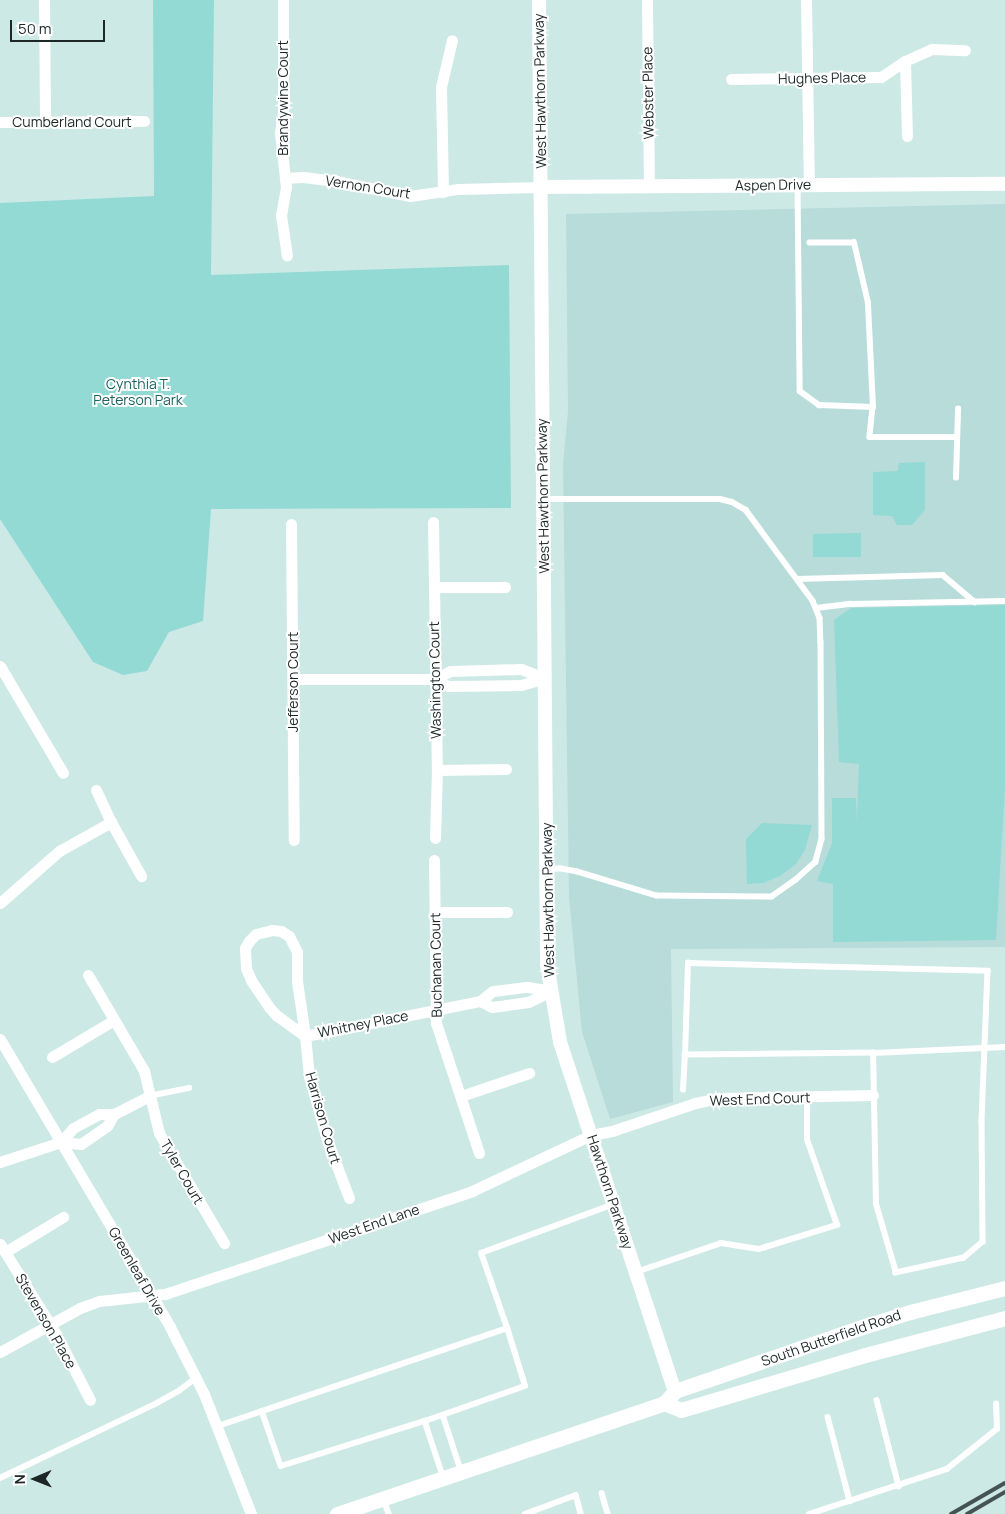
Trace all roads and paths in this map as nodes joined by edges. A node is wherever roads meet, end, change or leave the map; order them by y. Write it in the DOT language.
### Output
graph roads {
  1 [pos="44,0"];
  2 [pos="283,0"];
  3 [pos="539,0"];
  4 [pos="647,0"];
  5 [pos="806,0"];
  6 [pos="452,40"];
  7 [pos="964,50"];
  8 [pos="905,61"];
  9 [pos="807,78"];
  10 [pos="731,79"];
  11 [pos="144,121"];
  12 [pos="0,122"];
  13 [pos="45,122"];
  14 [pos="907,136"];
  15 [pos="284,178"];
  16 [pos="803,184"];
  17 [pos="1005,184"];
  18 [pos="649,186"];
  19 [pos="541,187"];
  20 [pos="443,192"];
  21 [pos="810,243"];
  22 [pos="287,256"];
  23 [pos="873,407"];
  24 [pos="958,409"];
  25 [pos="956,437"];
  26 [pos="956,478"];
  27 [pos="543,499"];
  28 [pos="433,522"];
  29 [pos="291,524"];
  30 [pos="797,579"];
  31 [pos="435,587"];
  32 [pos="505,587"];
  33 [pos="1005,601"];
  34 [pos="975,602"];
  35 [pos="816,608"];
  36 [pos="0,666"];
  37 [pos="435,678"];
  38 [pos="545,678"];
  39 [pos="293,679"];
  40 [pos="506,769"];
  41 [pos="437,770"];
  42 [pos="63,773"];
  43 [pos="96,790"];
  44 [pos="111,822"];
  45 [pos="435,838"];
  46 [pos="294,840"];
  47 [pos="434,860"];
  48 [pos="546,869"];
  49 [pos="141,876"];
  50 [pos="0,903"];
  51 [pos="434,912"];
  52 [pos="507,912"];
  53 [pos="88,975"];
  54 [pos="551,991"];
  55 [pos="436,1008"];
  56 [pos="114,1020"];
  57 [pos="305,1036"];
  58 [pos="0,1040"];
  59 [pos="1005,1047"];
  60 [pos="986,1050"];
  61 [pos="873,1053"];
  62 [pos="685,1055"];
  63 [pos="52,1057"];
  64 [pos="529,1073"];
  65 [pos="189,1088"];
  66 [pos="683,1090"];
  67 [pos="873,1095"];
  68 [pos="149,1096"];
  69 [pos="461,1096"];
  70 [pos="807,1097"];
  71 [pos="114,1114"];
  72 [pos="591,1135"];
  73 [pos="60,1142"];
  74 [pos="479,1153"];
  75 [pos="0,1162"];
  76 [pos="349,1198"];
  77 [pos="614,1204"];
  78 [pos="63,1217"];
  79 [pos="224,1243"];
  80 [pos="2,1248"];
  81 [pos="636,1272"];
  82 [pos="1005,1288"];
  83 [pos="152,1295"];
  84 [pos="1005,1318"];
  85 [pos="49,1325"];
  86 [pos="507,1328"];
  87 [pos="0,1352"];
  88 [pos="196,1378"];
  89 [pos="675,1391"];
  90 [pos="90,1400"];
  91 [pos="877,1400"];
  92 [pos="664,1403"];
  93 [pos="996,1404"];
  94 [pos="262,1411"];
  95 [pos="444,1415"];
  96 [pos="828,1418"];
  97 [pos="426,1421"];
  98 [pos="218,1426"];
  99 [pos="462,1472"];
  100 [pos="0,1478"];
  101 [pos="444,1478"];
  102 [pos="899,1486"];
  103 [pos="602,1493"];
  104 [pos="383,1498"];
  105 [pos="850,1501"];
  106 [pos="251,1514"];
  107 [pos="337,1514"];
  108 [pos="389,1514"];
  109 [pos="525,1514"];
  110 [pos="581,1514"];
  111 [pos="608,1514"];
  112 [pos="809,1514"];
  1 -- 13 [label="street"];
  2 -- 15 [label="street, Brandywine Court"];
  3 -- 19 [label="street, West Hawthorn Parkway"];
  4 -- 18 [label="street, Webster Place"];
  5 -- 9 [label="street"];
  6 -- 20 [label="street"];
  7 -- 8 [label="street, Hughes Place"];
  8 -- 9 [label="street, Hughes Place"];
  8 -- 14 [label="street"];
  9 -- 10 [label="street, Hughes Place"];
  9 -- 16 [label="street"];
  11 -- 13 [label="street, Cumberland Court"];
  12 -- 13 [label="street, Cumberland Court"];
  15 -- 20 [label="street, Vernon Court"];
  15 -- 22 [label="street, Brandywine Court"];
  16 -- 17 [label="street, Aspen Drive"];
  16 -- 18 [label="street, Aspen Drive"];
  16 -- 23 [label="lane"];
  18 -- 19 [label="street, Aspen Drive"];
  19 -- 20 [label="street, Vernon Court"];
  19 -- 27 [label="street, West Hawthorn Parkway"];
  21 -- 23 [label="lane"];
  23 -- 25 [label="lane"];
  24 -- 25 [label="lane"];
  25 -- 26 [label="lane"];
  27 -- 30 [label="lane"];
  27 -- 38 [label="street, West Hawthorn Parkway"];
  28 -- 31 [label="street, Washington Court"];
  29 -- 39 [label="street, Jefferson Court"];
  30 -- 34 [label="lane"];
  30 -- 35 [label="lane"];
  31 -- 32 [label="street"];
  31 -- 37 [label="street, Washington Court"];
  33 -- 34 [label="lane"];
  34 -- 35 [label="lane"];
  35 -- 48 [label="lane"];
  36 -- 42 [label="street"];
  37 -- 38 [label="street"];
  37 -- 39 [label="street"];
  37 -- 41 [label="street, Washington Court"];
  38 -- 48 [label="street, West Hawthorn Parkway"];
  39 -- 46 [label="street, Jefferson Court"];
  40 -- 41 [label="street"];
  41 -- 45 [label="street, Washington Court"];
  43 -- 44 [label="street"];
  44 -- 49 [label="street"];
  44 -- 50 [label="street"];
  47 -- 51 [label="street, Buchanan Court"];
  48 -- 54 [label="street, West Hawthorn Parkway"];
  51 -- 52 [label="street"];
  51 -- 55 [label="street, Buchanan Court"];
  53 -- 56 [label="street, Tyler Court"];
  54 -- 55 [label="street, Whitney Place"];
  54 -- 72 [label="street, Hawthorn Parkway"];
  55 -- 57 [label="street, Whitney Place"];
  55 -- 69 [label="street, Buchanan Court"];
  56 -- 63 [label="street"];
  56 -- 68 [label="street, Tyler Court"];
  57 -- 57 [label="street, Harrison Court"];
  57 -- 76 [label="street, Harrison Court"];
  58 -- 73 [label="street, Greenleaf Drive"];
  59 -- 60 [label="lane"];
  60 -- 61 [label="lane"];
  60 -- 62 [label="lane"];
  60 -- 67 [label="lane"];
  61 -- 62 [label="lane"];
  61 -- 67 [label="lane"];
  62 -- 66 [label="lane"];
  64 -- 69 [label="street"];
  65 -- 68 [label="lane"];
  67 -- 70 [label="street, West End Court"];
  68 -- 71 [label="street"];
  68 -- 79 [label="street, Tyler Court"];
  69 -- 74 [label="street, Buchanan Court"];
  70 -- 72 [label="street, West End Court"];
  70 -- 81 [label="lane"];
  71 -- 73 [label="street"];
  71 -- 73 [label="street"];
  72 -- 77 [label="street, Hawthorn Parkway"];
  72 -- 83 [label="street, West End Lane"];
  73 -- 75 [label="street"];
  73 -- 83 [label="street, Greenleaf Drive"];
  77 -- 81 [label="street, Hawthorn Parkway"];
  77 -- 86 [label="lane"];
  78 -- 80 [label="street"];
  80 -- 85 [label="street, Stevenson Place"];
  81 -- 89 [label="street, Hawthorn Parkway"];
  82 -- 89 [label="main road, South Butterfield Road"];
  83 -- 85 [label="street, West End Lane"];
  83 -- 88 [label="street, Greenleaf Drive"];
  84 -- 92 [label="main road, South Butterfield Road"];
  85 -- 87 [label="street, West End Lane"];
  85 -- 90 [label="street, Stevenson Place"];
  86 -- 94 [label="lane"];
  86 -- 95 [label="lane"];
  88 -- 98 [label="street, Greenleaf Drive"];
  88 -- 100 [label="lane"];
  89 -- 92 [label="main road, South Butterfield Road"];
  91 -- 102 [label="lane"];
  92 -- 99 [label="main road, South Butterfield Road"];
  93 -- 102 [label="lane"];
  94 -- 97 [label="lane"];
  94 -- 98 [label="lane"];
  95 -- 97 [label="lane"];
  95 -- 99 [label="lane"];
  96 -- 105 [label="lane"];
  97 -- 101 [label="lane"];
  98 -- 106 [label="street, Greenleaf Drive"];
  99 -- 101 [label="main road, South Butterfield Road"];
  101 -- 104 [label="main road, South Butterfield Road"];
  102 -- 105 [label="lane"];
  103 -- 111 [label="lane"];
  104 -- 107 [label="main road, South Butterfield Road"];
  104 -- 108 [label="lane"];
  105 -- 112 [label="lane"];
  109 -- 110 [label="lane"];
}
